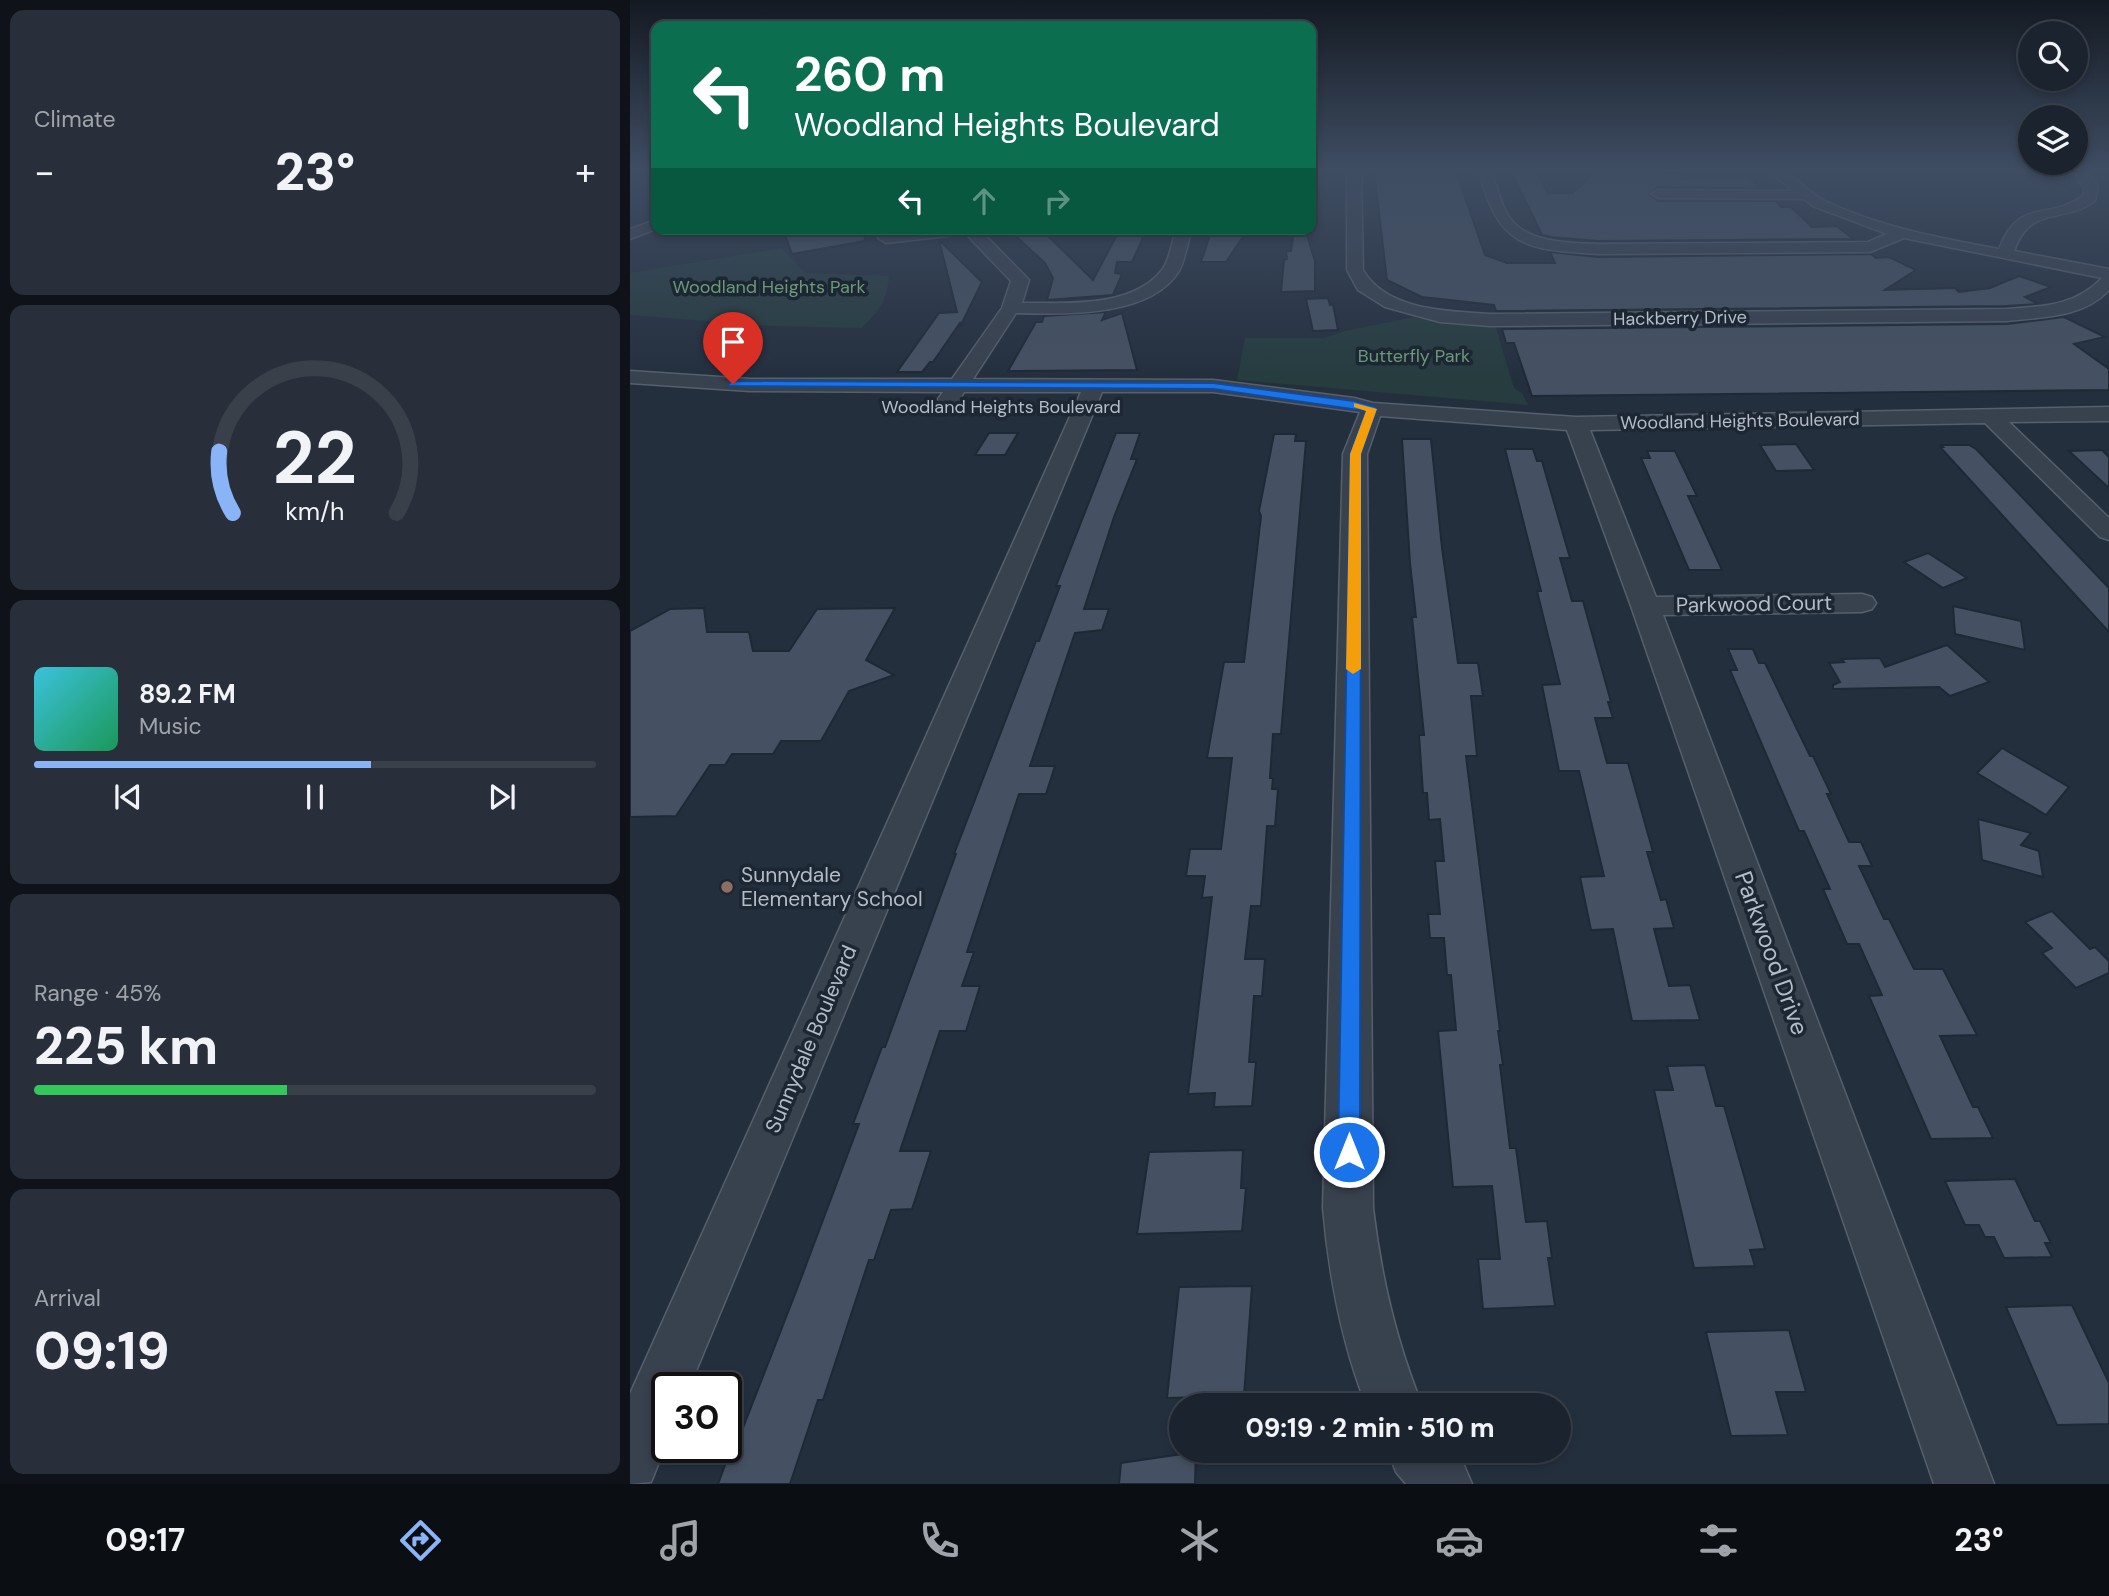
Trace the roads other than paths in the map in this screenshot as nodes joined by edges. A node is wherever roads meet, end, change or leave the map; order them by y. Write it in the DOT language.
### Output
graph roads {
  1 [pos="980,240"];
  2 [pos="1180,240"];
  3 [pos="1354,240"];
  4 [pos="1541,240"];
  5 [pos="1886,240"];
  6 [pos="1932,240"];
  7 [pos="2010,240"];
  8 [pos="2004,255"];
  9 [pos="2109,277"];
  10 [pos="1011,309"];
  11 [pos="630,377"];
  12 [pos="958,386"];
  13 [pos="1087,402"];
  14 [pos="745,405"];
  15 [pos="864,406"];
  16 [pos="969,407"];
  17 [pos="1217,408"];
  18 [pos="1372,409"];
  19 [pos="2109,414"];
  20 [pos="1990,416"];
  21 [pos="1576,424"];
  22 [pos="2109,532"];
  23 [pos="1862,603"];
  24 [pos="1645,606"];
  25 [pos="1390,1393"];
  26 [pos="630,1461"];
  27 [pos="1426,1463"];
  28 [pos="1442,1484"];
  29 [pos="1964,1484"];
  1 -- 10 [label="street"];
  2 -- 10 [label="street"];
  3 -- 9 [label="street, Hackberry Drive"];
  4 -- 5 [label="street"];
  6 -- 8 [label="street"];
  7 -- 8 [label="street"];
  8 -- 9 [label="street"];
  10 -- 12 [label="street"];
  11 -- 12 [label="street, Woodland Heights Boulevard"];
  12 -- 13 [label="street, Woodland Heights Boulevard"];
  12 -- 16 [label="street, Woodland Heights Boulevard"];
  13 -- 18 [label="street, Woodland Heights Boulevard"];
  13 -- 26 [label="street, Sunnydale Boulevard"];
  14 -- 15 [label="street, Woodland Heights Boulevard"];
  17 -- 18 [label="street, Woodland Heights Boulevard"];
  18 -- 21 [label="street, Woodland Heights Boulevard"];
  18 -- 25 [label="street"];
  19 -- 20 [label="street, Woodland Heights Boulevard"];
  20 -- 21 [label="street, Woodland Heights Boulevard"];
  20 -- 22 [label="street"];
  21 -- 24 [label="street, Parkwood Drive"];
  23 -- 24 [label="street, Parkwood Court"];
  24 -- 29 [label="street, Parkwood Drive"];
  27 -- 28 [label="street"];
}
